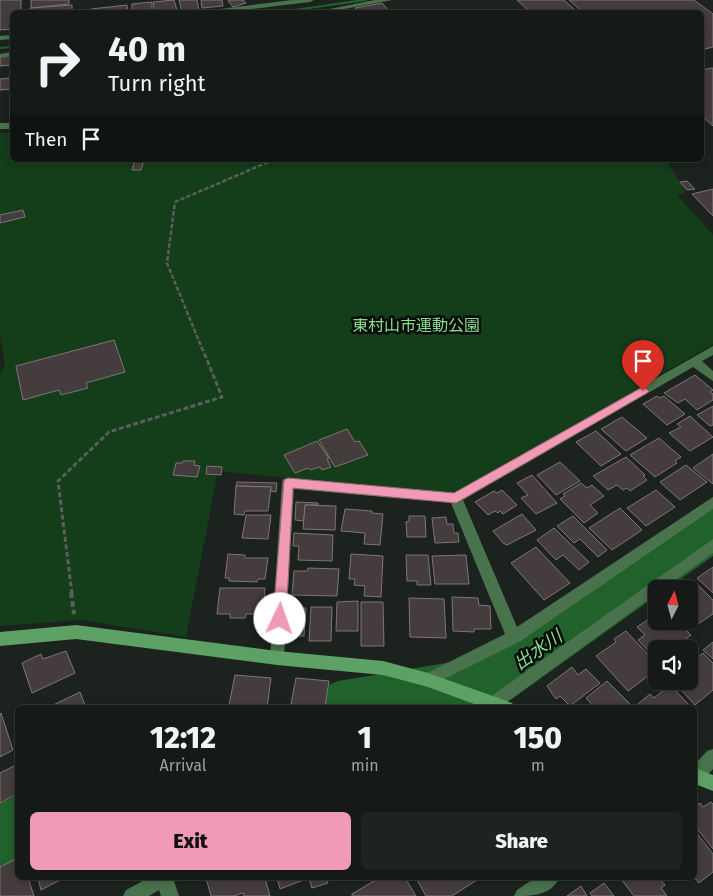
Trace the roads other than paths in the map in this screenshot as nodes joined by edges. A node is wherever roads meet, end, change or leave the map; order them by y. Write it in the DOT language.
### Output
graph roads {
  1 [pos="388,0"];
  2 [pos="298,1"];
  3 [pos="317,7"];
  4 [pos="228,10"];
  5 [pos="713,350"];
  6 [pos="694,361"];
  7 [pos="713,377"];
  8 [pos="456,498"];
  9 [pos="713,502"];
  10 [pos="713,545"];
  11 [pos="514,637"];
  12 [pos="0,639"];
  13 [pos="277,658"];
  14 [pos="434,682"];
  15 [pos="495,703"];
  16 [pos="713,757"];
  17 [pos="697,774"];
  18 [pos="697,777"];
  19 [pos="713,783"];
  20 [pos="160,880"];
  21 [pos="164,880"];
  22 [pos="547,880"];
  23 [pos="132,896"];
  24 [pos="170,896"];
  25 [pos="523,896"];
  1 -- 3 [label="street"];
  2 -- 3 [label="street"];
  2 -- 4 [label="street"];
  5 -- 6 [label="street"];
  6 -- 7 [label="street"];
  6 -- 8 [label="street"];
  8 -- 11 [label="street"];
  8 -- 13 [label="street"];
  9 -- 11 [label="street"];
  10 -- 15 [label="street"];
  11 -- 14 [label="street"];
  12 -- 13 [label="street"];
  13 -- 14 [label="street"];
  14 -- 15 [label="street"];
  16 -- 17 [label="street"];
  18 -- 19 [label="street"];
  20 -- 23 [label="street"];
  21 -- 24 [label="street"];
  22 -- 25 [label="street"];
}
